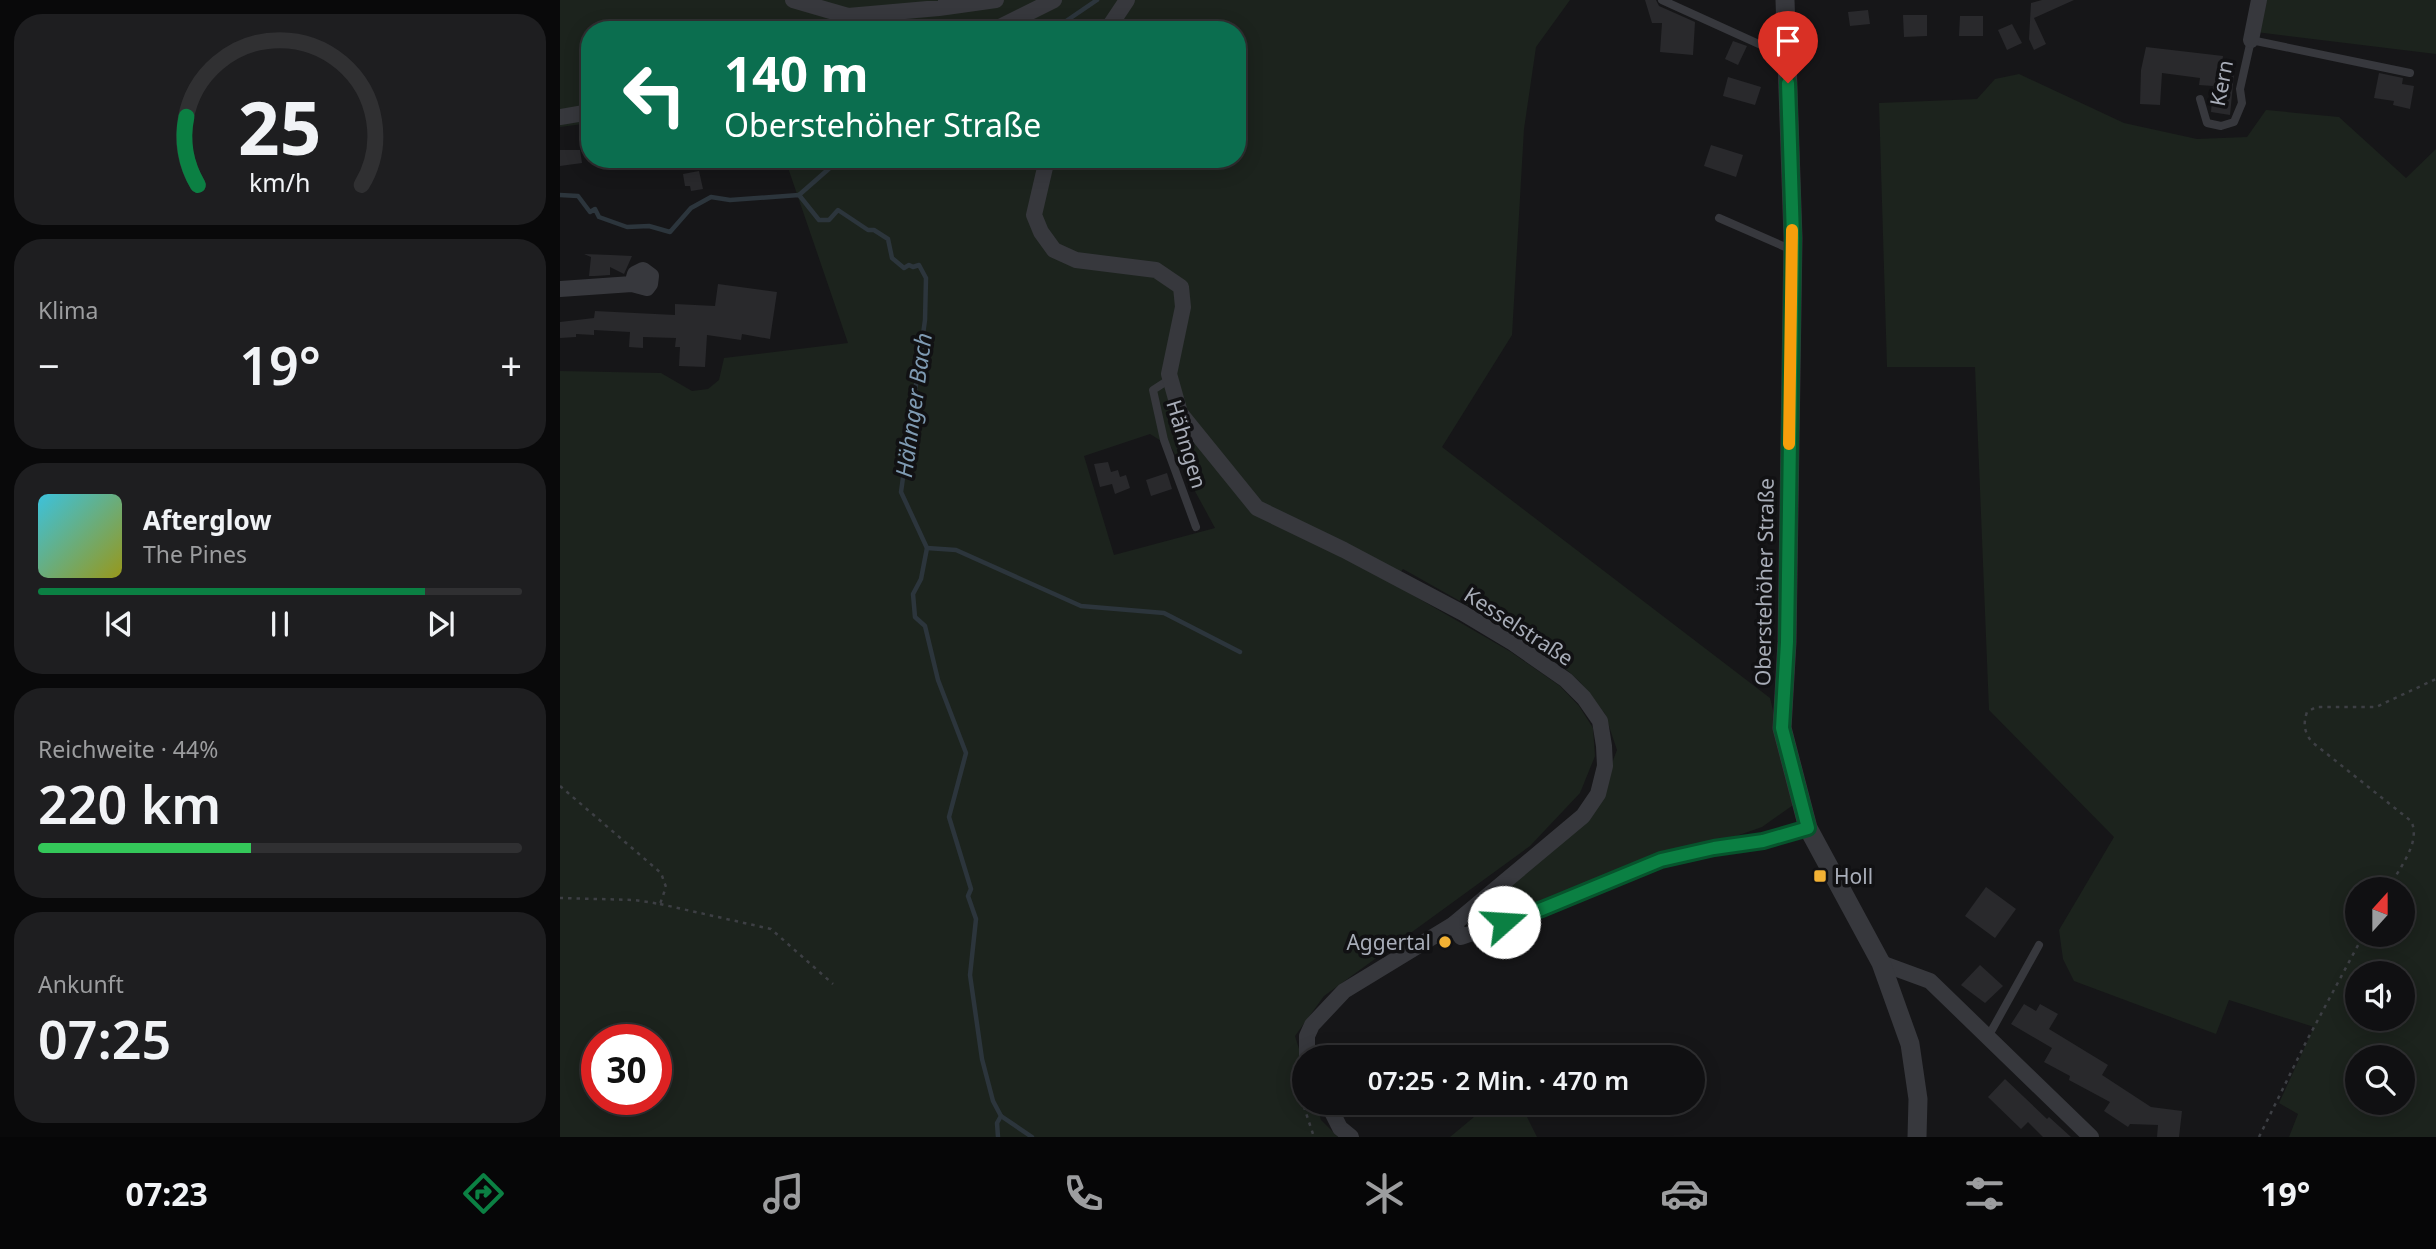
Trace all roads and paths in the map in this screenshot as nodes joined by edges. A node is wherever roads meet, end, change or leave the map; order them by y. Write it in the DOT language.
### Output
graph roads {
  1 [pos="793,0"];
  2 [pos="996,0"];
  3 [pos="1127,0"];
  4 [pos="1662,0"];
  5 [pos="1785,0"];
  6 [pos="2259,0"];
  7 [pos="1044,2"];
  8 [pos="1010,21"];
  9 [pos="1113,21"];
  10 [pos="2251,40"];
  11 [pos="1788,57"];
  12 [pos="2410,73"];
  13 [pos="2200,99"];
  14 [pos="560,117"];
  15 [pos="581,117"];
  16 [pos="1045,168"];
  17 [pos="1719,218"];
  18 [pos="1792,250"];
  19 [pos="632,284"];
  20 [pos="560,289"];
  21 [pos="1170,379"];
  22 [pos="1196,527"];
  23 [pos="2436,679"];
  24 [pos="560,786"];
  25 [pos="1808,828"];
  26 [pos="2394,877"];
  27 [pos="560,898"];
  28 [pos="660,904"];
  29 [pos="1454,924"];
  30 [pos="2039,945"];
  31 [pos="2357,947"];
  32 [pos="1881,963"];
  33 [pos="833,984"];
  34 [pos="1307,1037"];
  35 [pos="1988,1037"];
  36 [pos="1307,1045"];
  37 [pos="1334,1115"];
  38 [pos="1314,1137"];
  39 [pos="1351,1137"];
  40 [pos="1917,1137"];
  41 [pos="2091,1137"];
  42 [pos="2259,1137"];
  1 -- 2 [label="street"];
  3 -- 9 [label="street"];
  4 -- 11 [label="lane"];
  5 -- 11 [label="street, Oberstehöher Straße"];
  6 -- 10 [label="street, Kern"];
  7 -- 8 [label="street"];
  10 -- 12 [label="lane"];
  10 -- 13 [label="lane, Kern"];
  11 -- 18 [label="street, Oberstehöher Straße"];
  14 -- 15 [label="street"];
  16 -- 21 [label="street, Kesselstraße"];
  17 -- 18 [label="lane"];
  18 -- 25 [label="street, Oberstehöher Straße"];
  19 -- 20 [label="street"];
  21 -- 22 [label="lane, Hähngen"];
  21 -- 29 [label="street, Kesselstraße"];
  23 -- 26 [label="path"];
  24 -- 28 [label="path"];
  25 -- 29 [label="street"];
  25 -- 32 [label="street, Oberstehöher Straße"];
  27 -- 28 [label="path"];
  28 -- 33 [label="path"];
  29 -- 34 [label="street, Kesselstraße"];
  30 -- 35 [label="lane"];
  31 -- 42 [label="path"];
  32 -- 35 [label="street"];
  32 -- 40 [label="street, Oberstehöher Straße"];
  34 -- 36 [label="street"];
  34 -- 38 [label="path"];
  35 -- 41 [label="street"];
  37 -- 39 [label="street"];
}
